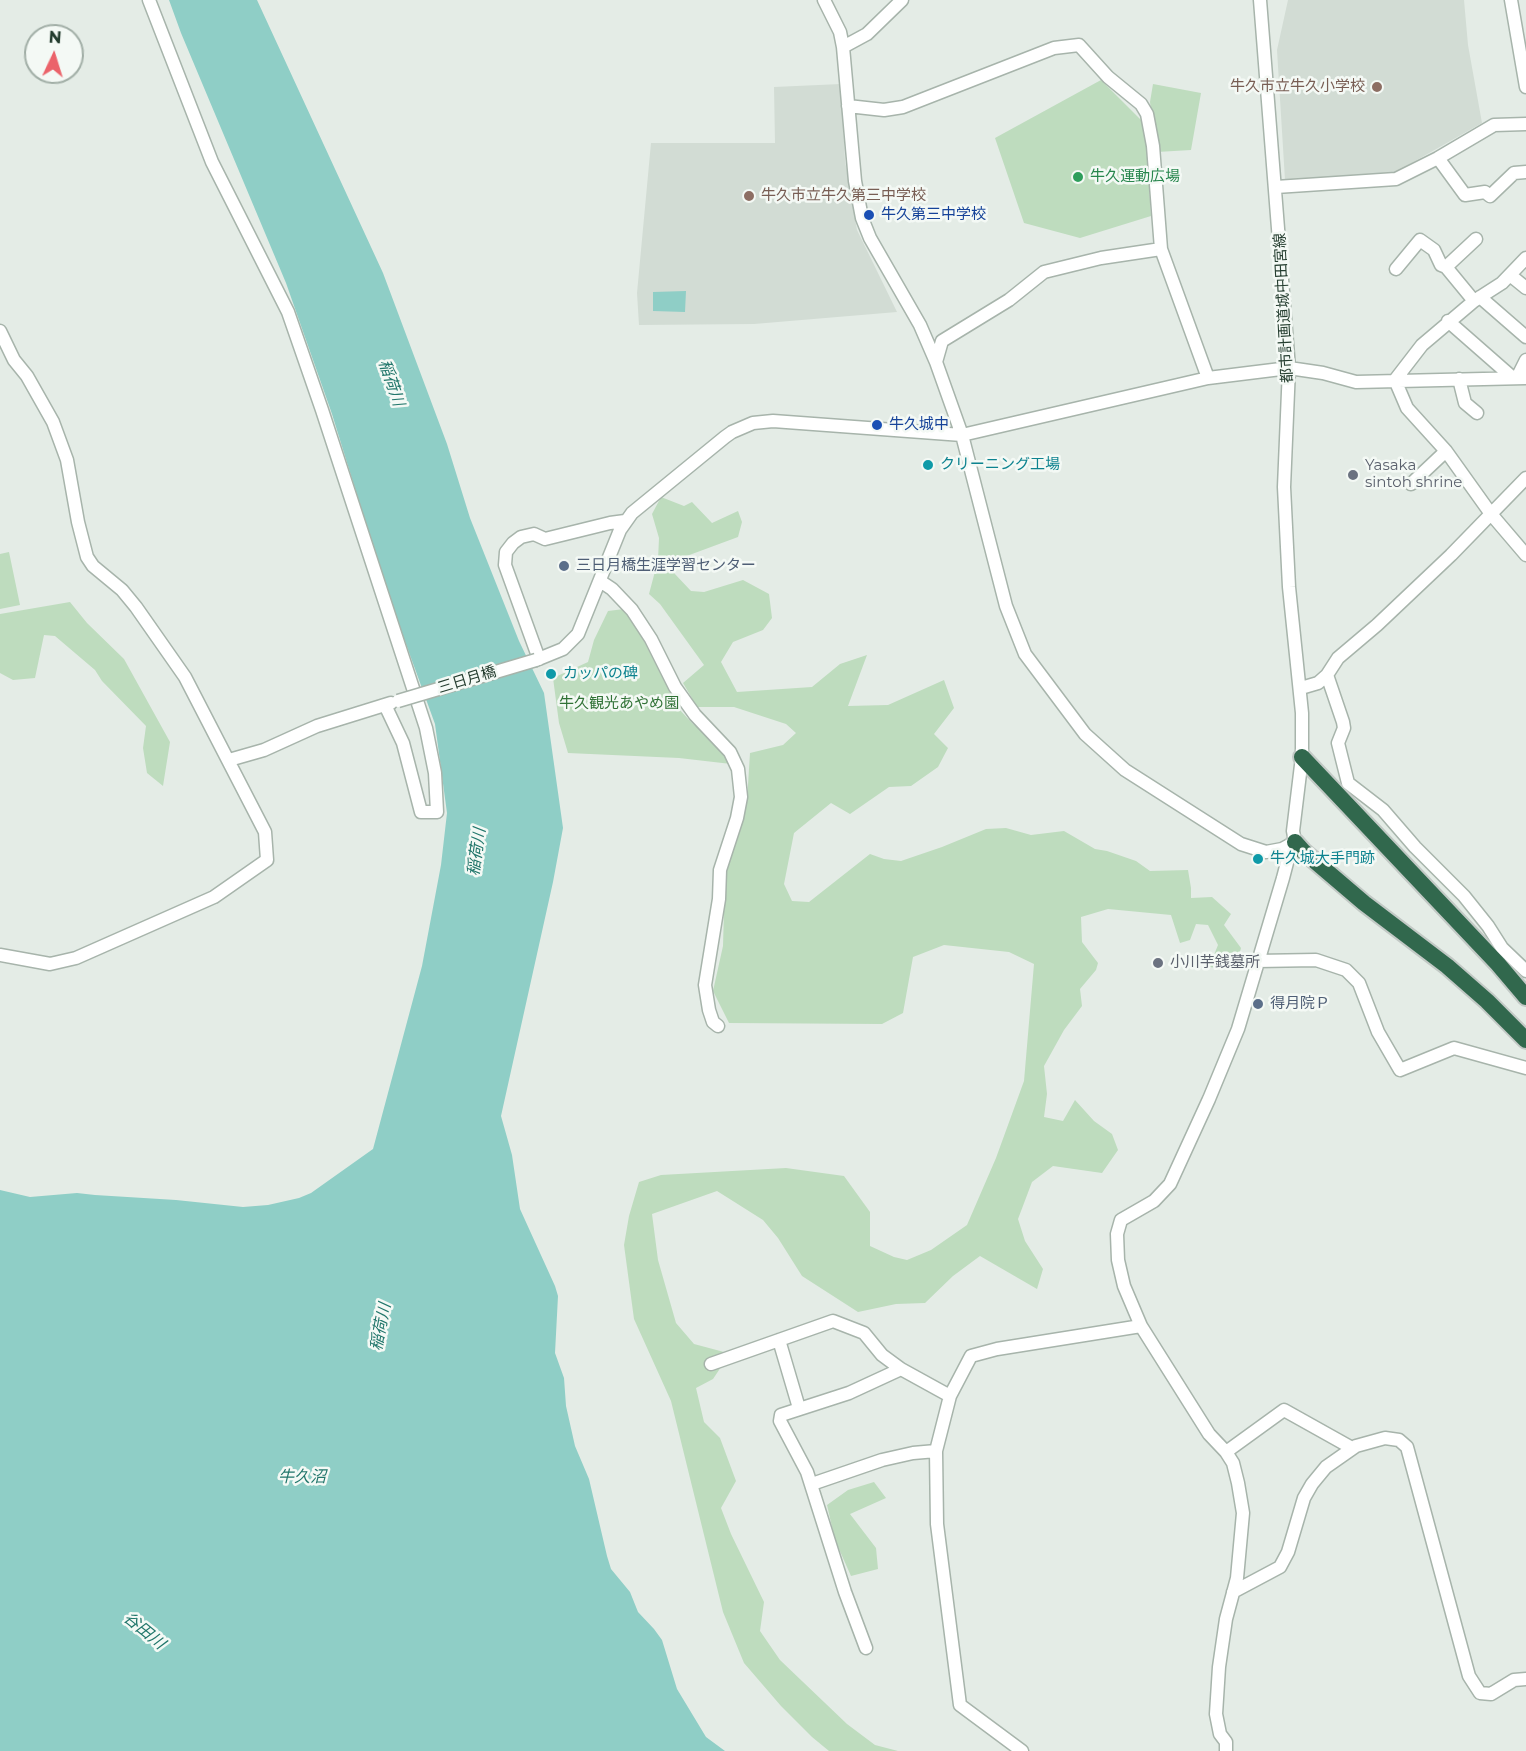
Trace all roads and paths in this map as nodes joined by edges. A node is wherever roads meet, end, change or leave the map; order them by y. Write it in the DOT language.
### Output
graph roads {
  1 [pos="149,0"];
  2 [pos="824,0"];
  3 [pos="902,0"];
  4 [pos="1260,0"];
  5 [pos="1266,0"];
  6 [pos="1511,0"];
  7 [pos="1261,15"];
  8 [pos="843,47"];
  9 [pos="1526,87"];
  10 [pos="848,106"];
  11 [pos="1526,124"];
  12 [pos="1438,158"];
  13 [pos="1526,172"];
  14 [pos="1276,187"];
  15 [pos="1476,239"];
  16 [pos="1161,249"];
  17 [pos="1526,258"];
  18 [pos="1446,267"];
  19 [pos="1396,269"];
  20 [pos="1510,275"];
  21 [pos="1526,288"];
  22 [pos="1477,299"];
  23 [pos="1448,321"];
  24 [pos="0,331"];
  25 [pos="1526,337"];
  26 [pos="1526,360"];
  27 [pos="936,362"];
  28 [pos="1289,368"];
  29 [pos="1208,378"];
  30 [pos="1519,378"];
  31 [pos="1459,379"];
  32 [pos="1395,380"];
  33 [pos="1477,413"];
  34 [pos="962,435"];
  35 [pos="1446,451"];
  36 [pos="1526,478"];
  37 [pos="1411,483"];
  38 [pos="1491,514"];
  39 [pos="625,521"];
  40 [pos="1526,555"];
  41 [pos="600,582"];
  42 [pos="537,659"];
  43 [pos="1327,675"];
  44 [pos="1301,688"];
  45 [pos="385,705"];
  46 [pos="1302,757"];
  47 [pos="229,760"];
  48 [pos="1291,844"];
  49 [pos="0,956"];
  50 [pos="1257,961"];
  51 [pos="1526,971"];
  52 [pos="1526,997"];
  53 [pos="718,1026"];
  54 [pos="1526,1040"];
  55 [pos="1526,1068"];
  56 [pos="1141,1326"];
  57 [pos="779,1340"];
  58 [pos="711,1364"];
  59 [pos="901,1369"];
  60 [pos="950,1396"];
  61 [pos="799,1408"];
  62 [pos="1352,1448"];
  63 [pos="936,1451"];
  64 [pos="1227,1452"];
  65 [pos="812,1484"];
  66 [pos="1233,1592"];
  67 [pos="866,1648"];
  68 [pos="1526,1679"];
  69 [pos="1022,1751"];
  70 [pos="1226,1751"];
  1 -- 45 [label="street"];
  2 -- 8 [label="street"];
  3 -- 8 [label="street"];
  4 -- 7 [label="street, 都市計画道城中田宮線"];
  5 -- 7 [label="street"];
  6 -- 9 [label="street"];
  7 -- 14 [label="street, 都市計画道城中田宮線"];
  8 -- 10 [label="street"];
  10 -- 16 [label="street"];
  10 -- 27 [label="street"];
  11 -- 12 [label="street"];
  12 -- 13 [label="street"];
  12 -- 14 [label="street"];
  14 -- 28 [label="street, 都市計画道城中田宮線"];
  15 -- 18 [label="street"];
  16 -- 27 [label="street"];
  16 -- 29 [label="street"];
  17 -- 20 [label="street"];
  18 -- 19 [label="street"];
  18 -- 22 [label="street"];
  20 -- 21 [label="street"];
  20 -- 22 [label="street"];
  22 -- 23 [label="street"];
  22 -- 25 [label="street"];
  23 -- 30 [label="street"];
  23 -- 32 [label="street"];
  24 -- 47 [label="street"];
  26 -- 30 [label="street"];
  27 -- 34 [label="street"];
  28 -- 29 [label="street"];
  28 -- 32 [label="street"];
  28 -- 44 [label="street, 都市計画道城中田宮線"];
  29 -- 34 [label="street"];
  30 -- 31 [label="street"];
  31 -- 32 [label="street"];
  31 -- 33 [label="street"];
  32 -- 35 [label="street"];
  34 -- 39 [label="street"];
  34 -- 48 [label="street"];
  35 -- 37 [label="street"];
  35 -- 38 [label="street"];
  36 -- 38 [label="street"];
  38 -- 40 [label="street"];
  38 -- 43 [label="street"];
  39 -- 41 [label="street, 三日月橋"];
  39 -- 42 [label="street"];
  41 -- 42 [label="street, 三日月橋"];
  41 -- 53 [label="street"];
  42 -- 45 [label="street, 三日月橋, bridge"];
  43 -- 44 [label="street"];
  43 -- 51 [label="street"];
  44 -- 46 [label="street, 都市計画道城中田宮線"];
  45 -- 47 [label="street, 三日月橋"];
  46 -- 48 [label="street, 都市計画道城中田宮線"];
  46 -- 52 [label="highway"];
  47 -- 49 [label="street"];
  48 -- 50 [label="street, 都市計画道城中田宮線"];
  48 -- 54 [label="highway"];
  50 -- 55 [label="street"];
  50 -- 56 [label="street, 都市計画道城中田宮線"];
  56 -- 60 [label="street"];
  56 -- 64 [label="street, 都市計画道城中田宮線"];
  57 -- 58 [label="street"];
  57 -- 59 [label="street"];
  57 -- 61 [label="street"];
  59 -- 60 [label="street"];
  59 -- 61 [label="street"];
  60 -- 63 [label="street"];
  61 -- 65 [label="street"];
  62 -- 64 [label="street"];
  62 -- 66 [label="street"];
  62 -- 68 [label="street"];
  63 -- 65 [label="street"];
  63 -- 69 [label="street"];
  64 -- 66 [label="street"];
  65 -- 67 [label="street"];
  66 -- 70 [label="street"];
}
